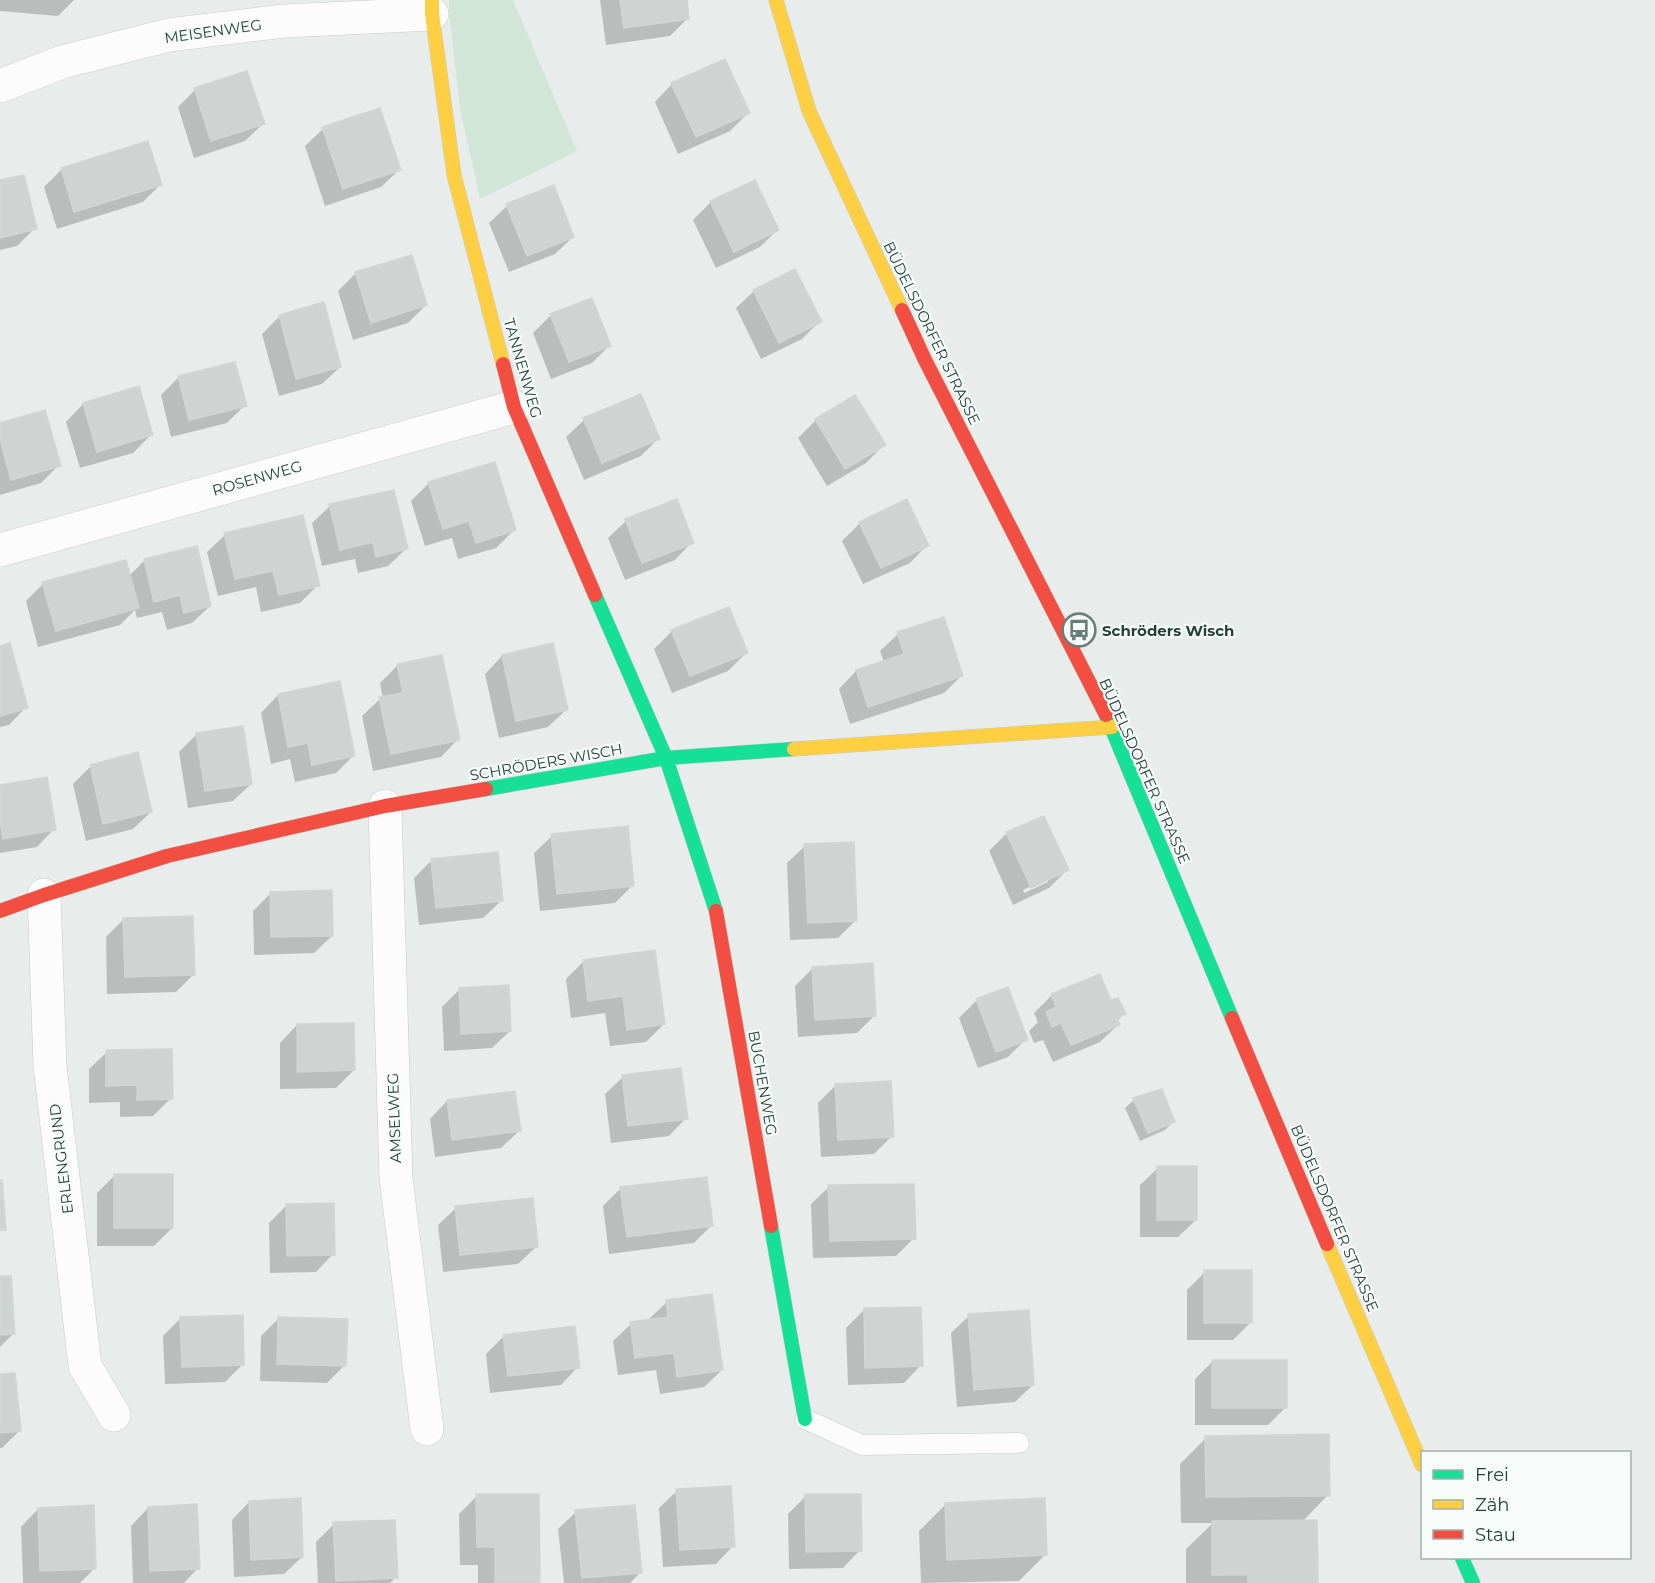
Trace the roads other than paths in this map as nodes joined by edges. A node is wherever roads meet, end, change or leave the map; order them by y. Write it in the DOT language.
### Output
graph roads {
  1 [pos="776,0"];
  2 [pos="432,7"];
  3 [pos="0,86"];
  4 [pos="514,407"];
  5 [pos="0,550"];
  6 [pos="1112,727"];
  7 [pos="666,758"];
  8 [pos="385,806"];
  9 [pos="44,895"];
  10 [pos="0,911"];
  11 [pos="114,1415"];
  12 [pos="805,1419"];
  13 [pos="427,1428"];
  14 [pos="1019,1443"];
  15 [pos="1421,1463"];
  16 [pos="1463,1559"];
  17 [pos="1473,1583"];
  1 -- 6 [label="street, BÜDELSDORFER STRASSE"];
  2 -- 3 [label="street, MEISENWEG"];
  2 -- 4 [label="street, TANNENWEG"];
  4 -- 5 [label="street, ROSENWEG"];
  4 -- 7 [label="street, TANNENWEG"];
  6 -- 7 [label="street, SCHRÖDERS WISCH"];
  6 -- 15 [label="street, BÜDELSDORFER STRASSE"];
  7 -- 8 [label="street, SCHRÖDERS WISCH"];
  7 -- 12 [label="street, BUCHENWEG"];
  8 -- 9 [label="street, SCHRÖDERS WISCH"];
  8 -- 13 [label="street, AMSELWEG"];
  9 -- 10 [label="street, SCHRÖDERS WISCH"];
  9 -- 11 [label="street, ERLENGRUND"];
  12 -- 14 [label="lane"];
  16 -- 17 [label="street"];
}
